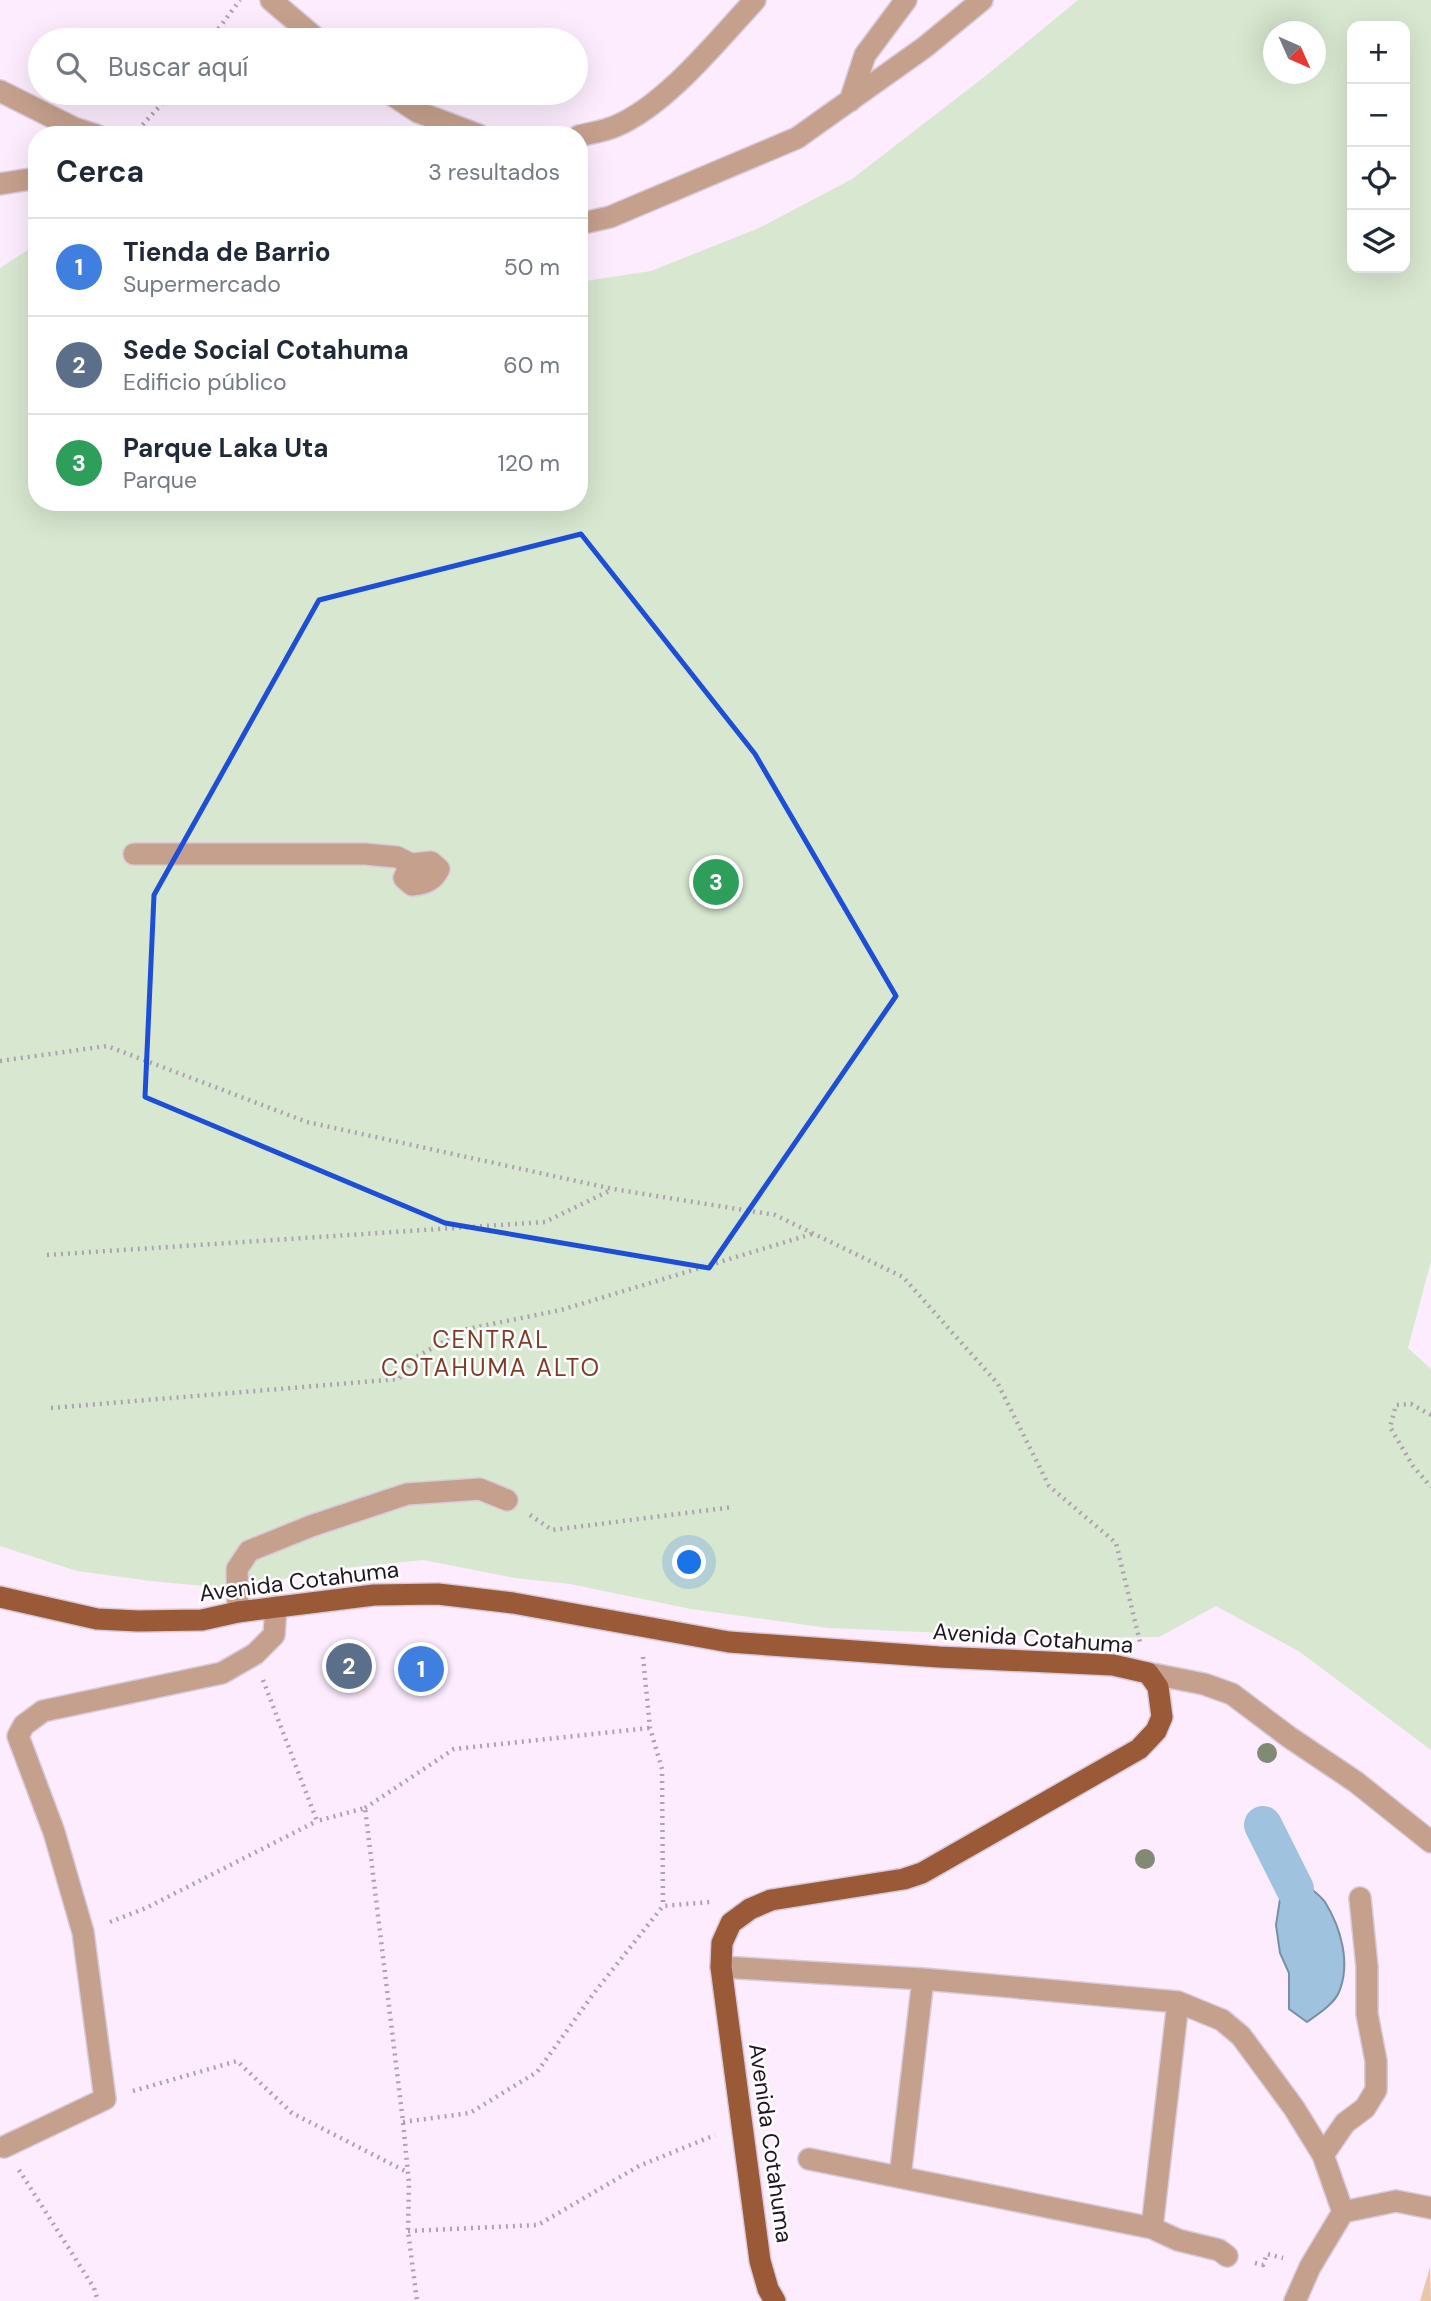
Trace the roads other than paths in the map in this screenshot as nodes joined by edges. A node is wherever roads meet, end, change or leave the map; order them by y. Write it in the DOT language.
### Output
graph roads {
  1 [pos="271,0"];
  2 [pos="755,0"];
  3 [pos="906,0"];
  4 [pos="982,0"];
  5 [pos="304,28"];
  6 [pos="0,91"];
  7 [pos="850,101"];
  8 [pos="28,105"];
  9 [pos="28,105"];
  10 [pos="406,105"];
  11 [pos="70,126"];
  12 [pos="454,126"];
  13 [pos="588,134"];
  14 [pos="28,179"];
  15 [pos="0,184"];
  16 [pos="588,222"];
  17 [pos="134,854"];
  18 [pos="411,864"];
  19 [pos="507,1500"];
  20 [pos="0,1597"];
  21 [pos="276,1607"];
  22 [pos="237,1612"];
  23 [pos="1148,1673"];
  24 [pos="1431,1842"];
  25 [pos="1360,1898"];
  26 [pos="721,1967"];
  27 [pos="923,1979"];
  28 [pos="1178,2002"];
  29 [pos="4,2147"];
  30 [pos="1323,2155"];
  31 [pos="809,2159"];
  32 [pos="900,2177"];
  33 [pos="1431,2208"];
  34 [pos="1343,2212"];
  35 [pos="1152,2228"];
  36 [pos="1227,2256"];
  37 [pos="775,2301"];
  38 [pos="1295,2301"];
  1 -- 5 [label="street"];
  2 -- 13 [label="street"];
  3 -- 7 [label="street"];
  4 -- 7 [label="street"];
  6 -- 9 [label="street"];
  7 -- 16 [label="street"];
  8 -- 11 [label="street"];
  10 -- 12 [label="street"];
  14 -- 15 [label="street"];
  17 -- 18 [label="street"];
  19 -- 22 [label="street"];
  20 -- 22 [label="main road, Avenida Cotahuma"];
  21 -- 22 [label="main road, Avenida Cotahuma"];
  21 -- 23 [label="main road, Avenida Cotahuma"];
  21 -- 29 [label="street"];
  23 -- 24 [label="street"];
  23 -- 26 [label="main road, Avenida Cotahuma"];
  25 -- 30 [label="street"];
  26 -- 27 [label="street"];
  26 -- 37 [label="main road, Avenida Cotahuma"];
  27 -- 28 [label="street"];
  27 -- 32 [label="street"];
  28 -- 30 [label="street"];
  28 -- 35 [label="street"];
  30 -- 34 [label="street"];
  31 -- 32 [label="street"];
  32 -- 35 [label="street"];
  33 -- 34 [label="street"];
  34 -- 38 [label="street"];
  35 -- 36 [label="street"];
}
